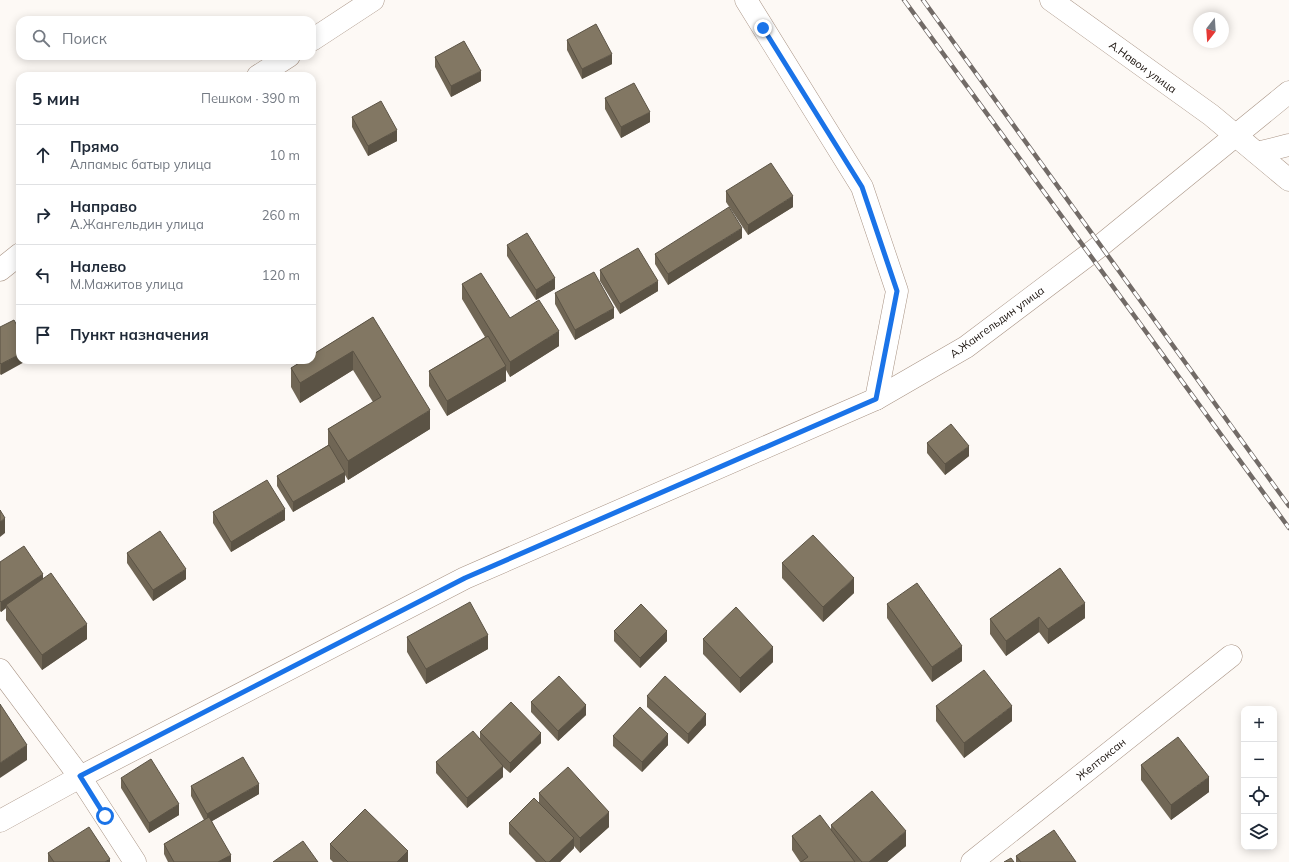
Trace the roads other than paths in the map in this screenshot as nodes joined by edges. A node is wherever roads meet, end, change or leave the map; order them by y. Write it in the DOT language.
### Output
graph roads {
  1 [pos="373,0"];
  2 [pos="746,0"];
  3 [pos="1051,0"];
  4 [pos="316,37"];
  5 [pos="282,60"];
  6 [pos="264,72"];
  7 [pos="1289,92"];
  8 [pos="1235,134"];
  9 [pos="1289,145"];
  10 [pos="1257,153"];
  11 [pos="1289,180"];
  12 [pos="16,257"];
  13 [pos="0,270"];
  14 [pos="876,399"];
  15 [pos="1231,656"];
  16 [pos="0,670"];
  17 [pos="80,776"];
  18 [pos="0,821"];
  19 [pos="135,862"];
  20 [pos="972,862"];
  1 -- 4 [label="street"];
  2 -- 14 [label="street"];
  3 -- 8 [label="street, А.Навои улица"];
  5 -- 6 [label="street"];
  7 -- 8 [label="street, А.Жангельдин улица"];
  8 -- 10 [label="street, А.Навои улица"];
  8 -- 14 [label="street, А.Жангельдин улица"];
  9 -- 10 [label="street"];
  10 -- 11 [label="street, А.Навои улица"];
  12 -- 13 [label="street"];
  14 -- 17 [label="street, А.Жангельдин улица"];
  15 -- 20 [label="street, Желтоксан"];
  16 -- 17 [label="street"];
  17 -- 18 [label="street, А.Жангельдин улица"];
  17 -- 19 [label="street"];
}
